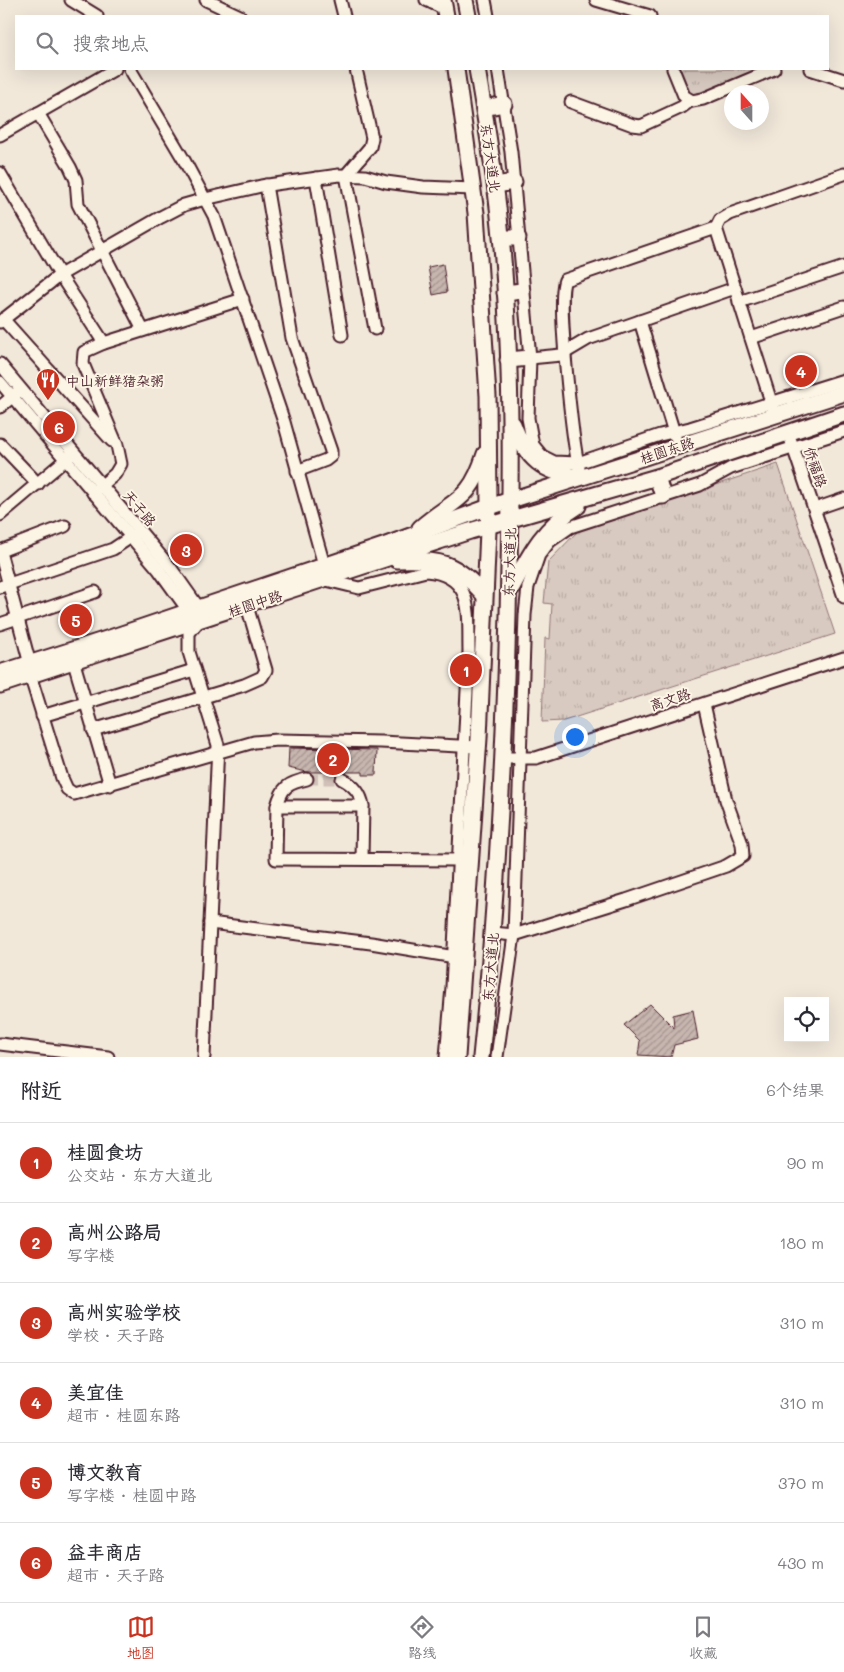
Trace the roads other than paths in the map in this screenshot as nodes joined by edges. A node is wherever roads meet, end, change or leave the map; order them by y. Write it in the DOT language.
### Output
graph roads {
  1 [pos="71,0"];
  2 [pos="206,0"];
  3 [pos="340,0"];
  4 [pos="426,0"];
  5 [pos="465,0"];
  6 [pos="485,0"];
  7 [pos="596,0"];
  8 [pos="445,8"];
  9 [pos="95,15"];
  10 [pos="238,15"];
  11 [pos="344,15"];
  12 [pos="468,15"];
  13 [pos="488,15"];
  14 [pos="647,15"];
  15 [pos="113,70"];
  16 [pos="131,70"];
  17 [pos="356,70"];
  18 [pos="456,70"];
  19 [pos="477,70"];
  20 [pos="498,70"];
  21 [pos="673,70"];
  22 [pos="772,70"];
  23 [pos="813,70"];
  24 [pos="844,80"];
  25 [pos="690,101"];
  26 [pos="571,102"];
  27 [pos="504,104"];
  28 [pos="484,108"];
  29 [pos="38,112"];
  30 [pos="0,135"];
  31 [pos="0,173"];
  32 [pos="844,174"];
  33 [pos="346,175"];
  34 [pos="316,178"];
  35 [pos="514,182"];
  36 [pos="266,185"];
  37 [pos="496,185"];
  38 [pos="473,189"];
  39 [pos="205,199"];
  40 [pos="477,228"];
  41 [pos="716,228"];
  42 [pos="501,232"];
  43 [pos="518,238"];
  44 [pos="102,251"];
  45 [pos="844,267"];
  46 [pos="60,275"];
  47 [pos="735,288"];
  48 [pos="522,291"];
  49 [pos="505,293"];
  50 [pos="242,299"];
  51 [pos="739,302"];
  52 [pos="844,308"];
  53 [pos="1,320"];
  54 [pos="640,321"];
  55 [pos="375,329"];
  56 [pos="143,330"];
  57 [pos="342,335"];
  58 [pos="752,338"];
  59 [pos="104,342"];
  60 [pos="566,353"];
  61 [pos="530,358"];
  62 [pos="508,360"];
  63 [pos="0,364"];
  64 [pos="844,380"];
  65 [pos="0,382"];
  66 [pos="17,393"];
  67 [pos="844,393"];
  68 [pos="0,407"];
  69 [pos="774,408"];
  70 [pos="844,414"];
  71 [pos="511,417"];
  72 [pos="674,431"];
  73 [pos="844,431"];
  74 [pos="789,432"];
  75 [pos="488,442"];
  76 [pos="0,444"];
  77 [pos="117,445"];
  78 [pos="677,447"];
  79 [pos="793,448"];
  80 [pos="70,456"];
  81 [pos="297,470"];
  82 [pos="580,470"];
  83 [pos="657,477"];
  84 [pos="38,484"];
  85 [pos="98,489"];
  86 [pos="595,495"];
  87 [pos="663,496"];
  88 [pos="844,499"];
  89 [pos="511,501"];
  90 [pos="490,507"];
  91 [pos="815,509"];
  92 [pos="0,515"];
  93 [pos="510,519"];
  94 [pos="489,525"];
  95 [pos="65,526"];
  96 [pos="136,535"];
  97 [pos="411,535"];
  98 [pos="0,552"];
  99 [pos="381,560"];
  100 [pos="325,572"];
  101 [pos="4,585"];
  102 [pos="843,590"];
  103 [pos="96,592"];
  104 [pos="508,593"];
  105 [pos="484,595"];
  106 [pos="247,606"];
  107 [pos="195,614"];
  108 [pos="19,618"];
  109 [pos="0,624"];
  110 [pos="483,635"];
  111 [pos="507,637"];
  112 [pos="844,658"];
  113 [pos="74,663"];
  114 [pos="30,670"];
  115 [pos="194,670"];
  116 [pos="0,673"];
  117 [pos="0,685"];
  118 [pos="203,698"];
  119 [pos="86,703"];
  120 [pos="704,704"];
  121 [pos="42,716"];
  122 [pos="93,730"];
  123 [pos="478,747"];
  124 [pos="462,748"];
  125 [pos="218,753"];
  126 [pos="511,758"];
  127 [pos="307,779"];
  128 [pos="342,779"];
  129 [pos="110,785"];
  130 [pos="277,806"];
  131 [pos="363,806"];
  132 [pos="362,858"];
  133 [pos="465,860"];
  134 [pos="210,923"];
  135 [pos="494,934"];
  136 [pos="514,935"];
  137 [pos="459,958"];
  138 [pos="0,1044"];
  139 [pos="102,1057"];
  140 [pos="204,1057"];
  141 [pos="446,1057"];
  142 [pos="457,1057"];
  143 [pos="481,1057"];
  144 [pos="498,1057"];
  1 -- 9 [label="street"];
  2 -- 10 [label="street"];
  3 -- 11 [label="street"];
  4 -- 8 [label="street"];
  5 -- 12 [label="main road"];
  6 -- 13 [label="street"];
  7 -- 14 [label="street"];
  15 -- 29 [label="street"];
  16 -- 39 [label="street"];
  17 -- 33 [label="street"];
  18 -- 38 [label="main road, 东方大道北"];
  19 -- 28 [label="main road, 东方大道北"];
  20 -- 27 [label="street"];
  21 -- 25 [label="street"];
  22 -- 25 [label="street"];
  23 -- 24 [label="street"];
  25 -- 26 [label="street"];
  27 -- 28 [label="main road"];
  27 -- 35 [label="street"];
  28 -- 37 [label="main road, 东方大道北"];
  29 -- 30 [label="street"];
  29 -- 44 [label="street"];
  31 -- 46 [label="street"];
  32 -- 41 [label="street"];
  33 -- 34 [label="street"];
  33 -- 38 [label="street"];
  33 -- 55 [label="street"];
  34 -- 36 [label="street"];
  34 -- 57 [label="street"];
  35 -- 37 [label="main road"];
  35 -- 43 [label="street"];
  36 -- 39 [label="street"];
  36 -- 81 [label="street"];
  37 -- 42 [label="main road, 东方大道北"];
  38 -- 40 [label="main road, 东方大道北"];
  39 -- 44 [label="street"];
  39 -- 50 [label="street"];
  40 -- 42 [label="main road"];
  40 -- 75 [label="main road, 东方大道北"];
  41 -- 47 [label="street"];
  41 -- 60 [label="street"];
  42 -- 43 [label="main road"];
  42 -- 49 [label="main road, 东方大道北"];
  43 -- 48 [label="street"];
  44 -- 46 [label="street"];
  44 -- 56 [label="street"];
  45 -- 51 [label="street"];
  46 -- 53 [label="street"];
  46 -- 59 [label="street"];
  47 -- 51 [label="street"];
  47 -- 54 [label="street"];
  48 -- 49 [label="main road"];
  48 -- 61 [label="street"];
  49 -- 62 [label="main road, 东方大道北"];
  50 -- 56 [label="street"];
  50 -- 81 [label="street"];
  51 -- 58 [label="street"];
  52 -- 58 [label="street"];
  53 -- 77 [label="street"];
  54 -- 60 [label="street"];
  54 -- 72 [label="street"];
  56 -- 59 [label="street"];
  58 -- 69 [label="street"];
  59 -- 77 [label="street"];
  60 -- 61 [label="street"];
  60 -- 82 [label="street"];
  61 -- 62 [label="main road"];
  61 -- 82 [label="street"];
  62 -- 71 [label="main road, 东方大道北"];
  63 -- 66 [label="street, 天子路"];
  64 -- 69 [label="street"];
  65 -- 66 [label="street, 天子路"];
  66 -- 68 [label="street"];
  66 -- 80 [label="street, 天子路"];
  67 -- 69 [label="main road, 桂圆东路"];
  69 -- 72 [label="street"];
  69 -- 78 [label="main road, 桂圆东路"];
  70 -- 74 [label="main road, 桂圆东路"];
  71 -- 82 [label="main road"];
  71 -- 89 [label="main road, 东方大道北"];
  72 -- 78 [label="street"];
  72 -- 82 [label="street"];
  73 -- 79 [label="street"];
  74 -- 79 [label="street, 侨福路"];
  74 -- 83 [label="main road, 桂圆东路"];
  75 -- 90 [label="main road, 东方大道北"];
  75 -- 97 [label="main road"];
  76 -- 84 [label="street"];
  77 -- 85 [label="street"];
  78 -- 82 [label="main road, 桂圆东路"];
  79 -- 87 [label="street"];
  79 -- 91 [label="street, 侨福路"];
  80 -- 84 [label="street"];
  80 -- 85 [label="street, 天子路"];
  81 -- 100 [label="street"];
  82 -- 89 [label="main road, 桂圆东路"];
  83 -- 86 [label="main road, 桂圆东路"];
  83 -- 87 [label="main road"];
  84 -- 92 [label="street"];
  85 -- 96 [label="street, 天子路"];
  86 -- 93 [label="main road, 桂圆东路"];
  86 -- 104 [label="main road"];
  87 -- 126 [label="street"];
  88 -- 91 [label="street"];
  89 -- 90 [label="main road, 桂圆东路"];
  89 -- 93 [label="main road, 东方大道北"];
  90 -- 94 [label="main road, 东方大道北"];
  90 -- 97 [label="main road, 桂圆中路"];
  91 -- 102 [label="street, 侨福路"];
  93 -- 94 [label="main road, 桂圆中路"];
  93 -- 104 [label="main road, 东方大道北"];
  94 -- 99 [label="main road, 桂圆中路"];
  94 -- 105 [label="main road, 东方大道北"];
  95 -- 98 [label="street"];
  96 -- 101 [label="street"];
  96 -- 107 [label="street, 天子路"];
  97 -- 100 [label="main road, 桂圆中路"];
  98 -- 101 [label="street"];
  99 -- 100 [label="main road, 桂圆中路"];
  99 -- 105 [label="main road"];
  100 -- 106 [label="main road, 桂圆中路"];
  100 -- 107 [label="main road, 桂圆中路"];
  100 -- 124 [label="street"];
  101 -- 108 [label="street"];
  103 -- 108 [label="street"];
  104 -- 111 [label="main road, 东方大道北"];
  105 -- 110 [label="main road, 东方大道北"];
  106 -- 107 [label="main road, 桂圆中路"];
  106 -- 118 [label="street"];
  107 -- 113 [label="main road, 桂圆中路"];
  107 -- 114 [label="main road, 桂圆中路"];
  107 -- 115 [label="street"];
  108 -- 109 [label="street"];
  108 -- 114 [label="street"];
  110 -- 111 [label="main road"];
  110 -- 123 [label="main road, 东方大道北"];
  111 -- 126 [label="main road, 东方大道北"];
  112 -- 120 [label="street, 高文路"];
  113 -- 114 [label="main road, 桂圆中路"];
  113 -- 119 [label="street"];
  114 -- 116 [label="main road, 桂圆中路"];
  114 -- 117 [label="main road, 桂圆中路"];
  114 -- 121 [label="street"];
  115 -- 118 [label="street"];
  115 -- 119 [label="street"];
  118 -- 122 [label="street"];
  118 -- 125 [label="street"];
  119 -- 121 [label="street"];
  119 -- 122 [label="street"];
  120 -- 126 [label="street, 高文路"];
  120 -- 136 [label="street"];
  121 -- 129 [label="street"];
  122 -- 129 [label="street"];
  123 -- 124 [label="street"];
  123 -- 133 [label="main road, 东方大道北"];
  124 -- 125 [label="street"];
  124 -- 133 [label="street"];
  125 -- 129 [label="street"];
  125 -- 134 [label="street"];
  126 -- 135 [label="main road, 东方大道北"];
  126 -- 136 [label="street"];
  127 -- 130 [label="street"];
  128 -- 131 [label="street"];
  130 -- 131 [label="street"];
  130 -- 132 [label="street"];
  131 -- 132 [label="street"];
  132 -- 133 [label="street"];
  133 -- 137 [label="main road, 东方大道北"];
  134 -- 137 [label="street"];
  134 -- 140 [label="street"];
  135 -- 136 [label="street"];
  135 -- 143 [label="main road, 东方大道北"];
  136 -- 144 [label="street"];
  137 -- 141 [label="street"];
  137 -- 142 [label="main road, 东方大道北"];
  138 -- 139 [label="street"];
}
